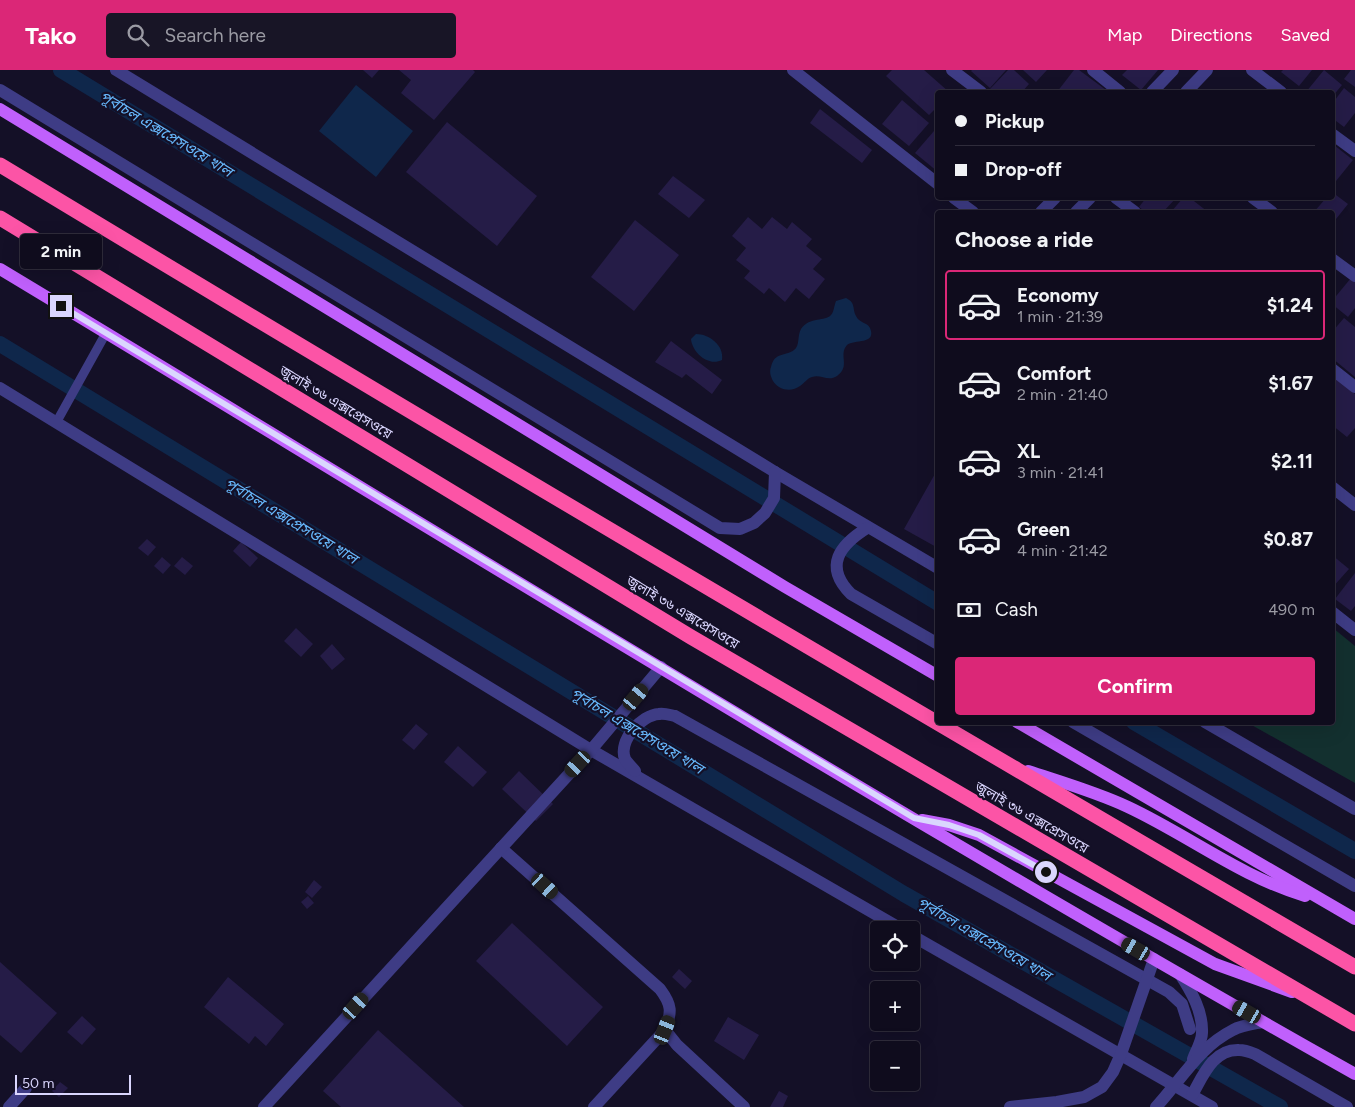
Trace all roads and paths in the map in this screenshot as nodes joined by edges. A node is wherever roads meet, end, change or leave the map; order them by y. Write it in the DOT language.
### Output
graph roads {
  1 [pos="116,70"];
  2 [pos="793,70"];
  3 [pos="952,70"];
  4 [pos="1093,70"];
  5 [pos="1173,70"];
  6 [pos="1207,70"];
  7 [pos="1252,70"];
  8 [pos="0,90"];
  9 [pos="978,90"];
  10 [pos="1118,90"];
  11 [pos="1154,90"];
  12 [pos="1188,90"];
  13 [pos="1278,90"];
  14 [pos="0,108"];
  15 [pos="1335,136"];
  16 [pos="1355,152"];
  17 [pos="0,166"];
  18 [pos="935,182"];
  19 [pos="957,200"];
  20 [pos="1053,200"];
  21 [pos="1088,200"];
  22 [pos="1119,200"];
  23 [pos="1256,200"];
  24 [pos="970,210"];
  25 [pos="1043,210"];
  26 [pos="1078,210"];
  27 [pos="1132,210"];
  28 [pos="1269,210"];
  29 [pos="0,218"];
  30 [pos="1335,261"];
  31 [pos="0,269"];
  32 [pos="1355,276"];
  33 [pos="106,333"];
  34 [pos="1335,372"];
  35 [pos="1355,387"];
  36 [pos="0,388"];
  37 [pos="56,423"];
  38 [pos="775,472"];
  39 [pos="1335,489"];
  40 [pos="1355,505"];
  41 [pos="867,528"];
  42 [pos="935,566"];
  43 [pos="1335,614"];
  44 [pos="1355,630"];
  45 [pos="935,642"];
  46 [pos="660,667"];
  47 [pos="935,674"];
  48 [pos="935,722"];
  49 [pos="940,725"];
  50 [pos="1022,725"];
  51 [pos="1078,725"];
  52 [pos="1210,725"];
  53 [pos="591,750"];
  54 [pos="1006,764"];
  55 [pos="641,778"];
  56 [pos="1355,809"];
  57 [pos="914,818"];
  58 [pos="501,848"];
  59 [pos="1355,886"];
  60 [pos="1323,901"];
  61 [pos="1355,919"];
  62 [pos="887,921"];
  63 [pos="920,940"];
  64 [pos="1154,959"];
  65 [pos="1355,966"];
  66 [pos="1180,974"];
  67 [pos="1306,996"];
  68 [pos="1263,1022"];
  69 [pos="1355,1024"];
  70 [pos="1190,1029"];
  71 [pos="665,1030"];
  72 [pos="1192,1062"];
  73 [pos="1355,1074"];
  74 [pos="1176,1086"];
  75 [pos="26,1088"];
  76 [pos="1192,1095"];
  77 [pos="9,1107"];
  78 [pos="264,1107"];
  79 [pos="594,1107"];
  80 [pos="744,1107"];
  81 [pos="1010,1107"];
  82 [pos="1156,1107"];
  83 [pos="1212,1107"];
  84 [pos="1347,1107"];
  1 -- 38 [label="street"];
  2 -- 18 [label="street"];
  3 -- 9 [label="street"];
  4 -- 10 [label="street"];
  5 -- 11 [label="street"];
  6 -- 12 [label="street"];
  7 -- 13 [label="street"];
  8 -- 38 [label="street"];
  14 -- 47 [label="main road"];
  15 -- 16 [label="street"];
  17 -- 48 [label="highway"];
  19 -- 24 [label="street"];
  20 -- 25 [label="street"];
  21 -- 26 [label="street"];
  22 -- 27 [label="street"];
  23 -- 28 [label="street"];
  29 -- 67 [label="highway, জুলাই ৩৬ এক্সপ্রেসওয়ে"];
  30 -- 32 [label="street"];
  31 -- 33 [label="main road"];
  33 -- 37 [label="lane"];
  33 -- 46 [label="main road"];
  34 -- 35 [label="street"];
  36 -- 37 [label="street"];
  37 -- 53 [label="street"];
  38 -- 41 [label="street"];
  39 -- 40 [label="street"];
  41 -- 42 [label="street"];
  41 -- 45 [label="street"];
  43 -- 44 [label="street"];
  46 -- 53 [label="street"];
  46 -- 57 [label="main road"];
  49 -- 54 [label="highway"];
  50 -- 60 [label="main road"];
  51 -- 59 [label="street"];
  52 -- 56 [label="street"];
  53 -- 55 [label="street"];
  53 -- 58 [label="street"];
  54 -- 60 [label="main road"];
  54 -- 65 [label="highway"];
  55 -- 62 [label="street"];
  55 -- 70 [label="street"];
  57 -- 64 [label="main road"];
  57 -- 67 [label="main road"];
  58 -- 71 [label="street"];
  58 -- 78 [label="street"];
  60 -- 61 [label="main road"];
  63 -- 74 [label="street"];
  64 -- 66 [label="main road"];
  64 -- 81 [label="street"];
  66 -- 68 [label="main road"];
  66 -- 72 [label="street"];
  67 -- 69 [label="highway, জুলাই ৩৬ এক্সপ্রেসওয়ে"];
  68 -- 72 [label="street"];
  68 -- 73 [label="main road"];
  71 -- 79 [label="street"];
  71 -- 80 [label="street"];
  72 -- 74 [label="street"];
  74 -- 76 [label="street"];
  74 -- 82 [label="street"];
  75 -- 77 [label="street"];
  76 -- 83 [label="street"];
  76 -- 84 [label="street"];
}
